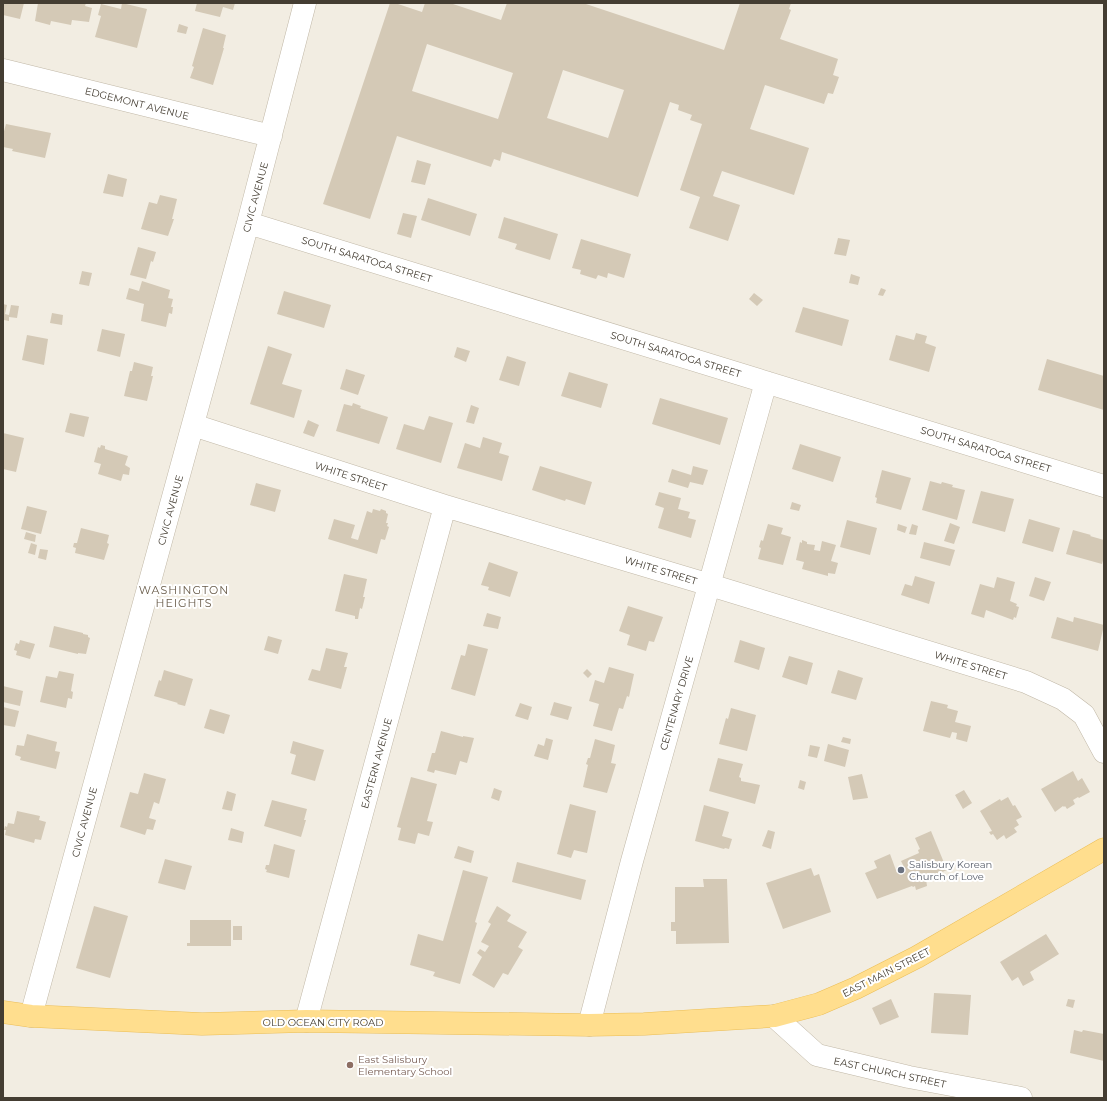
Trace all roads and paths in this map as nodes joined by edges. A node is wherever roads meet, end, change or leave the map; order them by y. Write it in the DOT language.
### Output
graph roads {
  1 [pos="305,3"];
  2 [pos="3,70"];
  3 [pos="271,136"];
  4 [pos="248,223"];
  5 [pos="766,382"];
  6 [pos="193,425"];
  7 [pos="1104,486"];
  8 [pos="445,506"];
  9 [pos="710,585"];
  10 [pos="1104,752"];
  11 [pos="1104,848"];
  12 [pos="3,1012"];
  13 [pos="31,1016"];
  14 [pos="774,1016"];
  15 [pos="306,1021"];
  16 [pos="644,1024"];
  17 [pos="590,1025"];
  18 [pos="1021,1098"];
  1 -- 3 [label="street, CIVIC AVENUE"];
  2 -- 3 [label="street, EDGEMONT AVENUE"];
  3 -- 4 [label="street, CIVIC AVENUE"];
  4 -- 5 [label="street, SOUTH SARATOGA STREET"];
  4 -- 6 [label="street, CIVIC AVENUE"];
  5 -- 7 [label="street, SOUTH SARATOGA STREET"];
  5 -- 9 [label="street, CENTENARY DRIVE"];
  6 -- 8 [label="street, WHITE STREET"];
  6 -- 13 [label="street, CIVIC AVENUE"];
  8 -- 9 [label="street, WHITE STREET"];
  8 -- 15 [label="street, EASTERN AVENUE"];
  9 -- 10 [label="street, WHITE STREET"];
  9 -- 17 [label="street, CENTENARY DRIVE"];
  11 -- 14 [label="main road, EAST MAIN STREET"];
  12 -- 13 [label="main road, OLD OCEAN CITY ROAD"];
  13 -- 15 [label="main road, OLD OCEAN CITY ROAD"];
  14 -- 16 [label="main road, EAST MAIN STREET"];
  14 -- 18 [label="street, EAST CHURCH STREET"];
  15 -- 17 [label="main road, OLD OCEAN CITY ROAD"];
  16 -- 17 [label="main road, OLD OCEAN CITY ROAD"];
}
